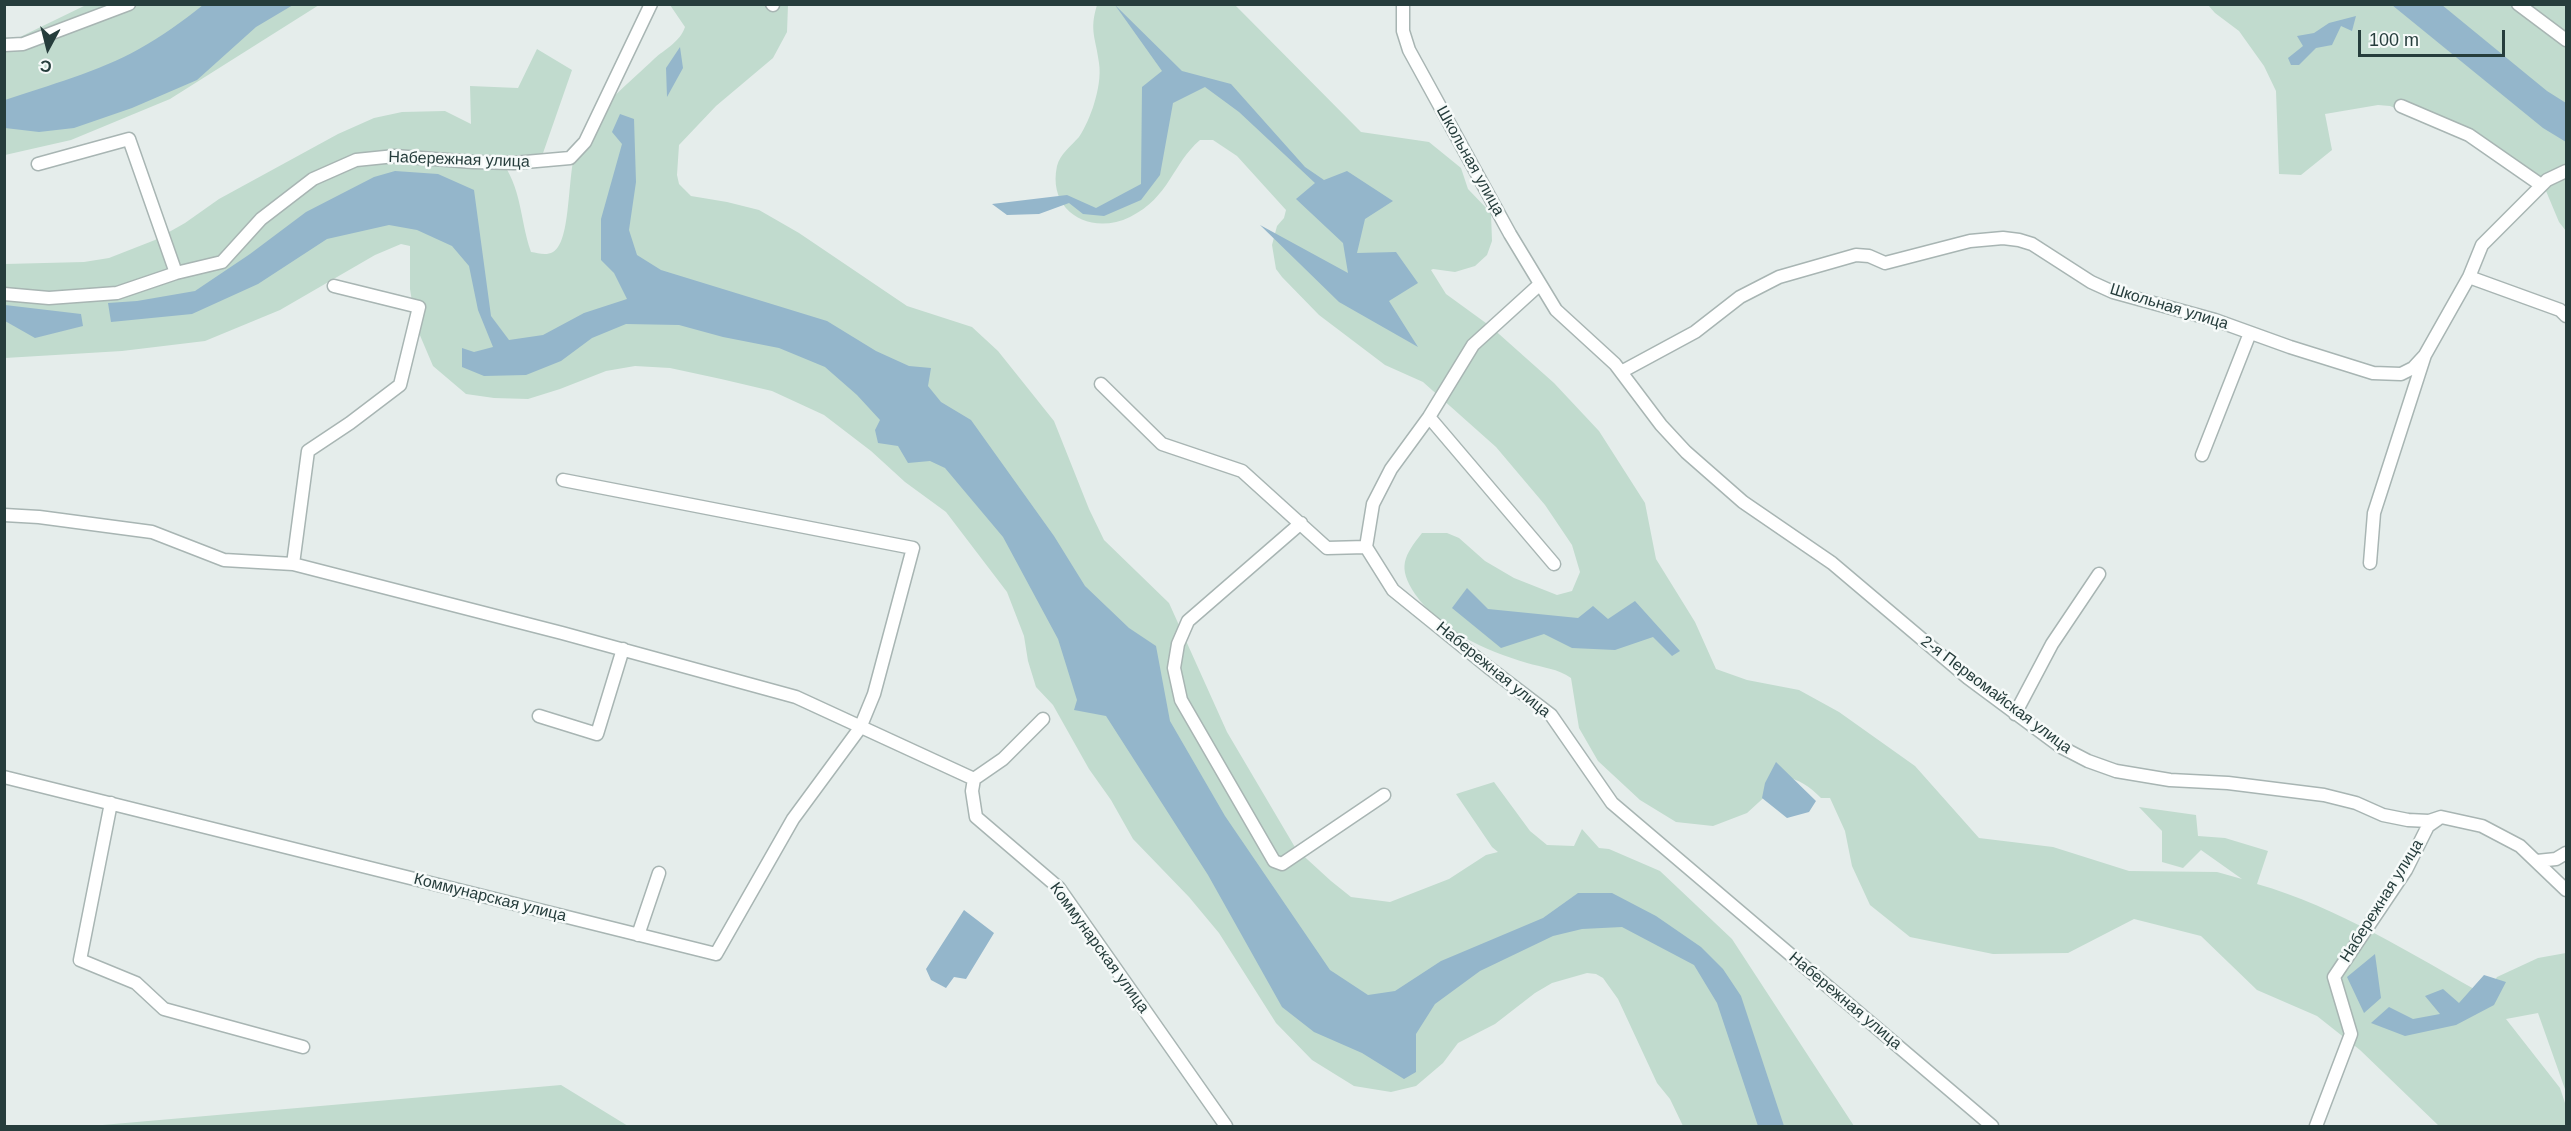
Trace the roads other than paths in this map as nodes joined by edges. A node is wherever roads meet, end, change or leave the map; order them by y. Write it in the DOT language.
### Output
graph roads {
  1 [pos="129,4"];
  2 [pos="651,4"];
  3 [pos="1403,4"];
  4 [pos="2518,4"];
  5 [pos="2566,40"];
  6 [pos="4,45"];
  7 [pos="2401,106"];
  8 [pos="38,164"];
  9 [pos="2566,171"];
  10 [pos="2541,185"];
  11 [pos="176,273"];
  12 [pos="2469,277"];
  13 [pos="1539,285"];
  14 [pos="334,286"];
  15 [pos="4,294"];
  16 [pos="1556,310"];
  17 [pos="2566,316"];
  18 [pos="2250,333"];
  19 [pos="2425,355"];
  20 [pos="1622,372"];
  21 [pos="1101,384"];
  22 [pos="1428,417"];
  23 [pos="2202,455"];
  24 [pos="563,480"];
  25 [pos="4,514"];
  26 [pos="1301,523"];
  27 [pos="1366,547"];
  28 [pos="2370,563"];
  29 [pos="293,564"];
  30 [pos="1554,564"];
  31 [pos="2100,574"];
  32 [pos="623,649"];
  33 [pos="2015,714"];
  34 [pos="539,716"];
  35 [pos="1043,719"];
  36 [pos="860,728"];
  37 [pos="4,777"];
  38 [pos="974,779"];
  39 [pos="1384,795"];
  40 [pos="111,803"];
  41 [pos="2441,817"];
  42 [pos="2566,853"];
  43 [pos="2537,861"];
  44 [pos="658,873"];
  45 [pos="2566,890"];
  46 [pos="638,935"];
  47 [pos="303,1047"];
  48 [pos="1226,1126"];
  49 [pos="1992,1126"];
  50 [pos="2316,1126"];
  1 -- 6 [label="street"];
  2 -- 11 [label="street, Набережная улица"];
  3 -- 13 [label="street, Школьная улица"];
  4 -- 5 [label="street"];
  7 -- 10 [label="street"];
  8 -- 11 [label="street"];
  9 -- 10 [label="street, Школьная улица"];
  10 -- 12 [label="street, Школьная улица"];
  11 -- 15 [label="street, Набережная улица"];
  12 -- 17 [label="street"];
  12 -- 19 [label="street, Школьная улица"];
  13 -- 16 [label="street, Школьная улица"];
  13 -- 22 [label="street"];
  14 -- 29 [label="street"];
  16 -- 20 [label="street, 2-я Первомайская улица"];
  18 -- 19 [label="street, Школьная улица"];
  18 -- 20 [label="street, Школьная улица"];
  18 -- 23 [label="street"];
  19 -- 28 [label="street, Школьная улица"];
  20 -- 33 [label="street, 2-я Первомайская улица"];
  21 -- 26 [label="street"];
  22 -- 27 [label="street"];
  22 -- 30 [label="street"];
  24 -- 36 [label="street, Коммунарская улица"];
  25 -- 29 [label="street"];
  26 -- 27 [label="street"];
  26 -- 39 [label="street"];
  27 -- 49 [label="street, Набережная улица"];
  29 -- 32 [label="street"];
  31 -- 33 [label="street"];
  32 -- 34 [label="street"];
  32 -- 36 [label="street"];
  33 -- 41 [label="street, 2-я Первомайская улица"];
  35 -- 38 [label="street"];
  36 -- 38 [label="street"];
  36 -- 46 [label="street, Коммунарская улица"];
  37 -- 40 [label="street, Коммунарская улица"];
  38 -- 48 [label="street, Коммунарская улица"];
  40 -- 46 [label="street, Коммунарская улица"];
  40 -- 47 [label="street"];
  41 -- 43 [label="street, 2-я Первомайская улица"];
  41 -- 50 [label="street, Набережная улица"];
  42 -- 43 [label="street"];
  43 -- 45 [label="street, 2-я Первомайская улица"];
  44 -- 46 [label="street"];
}
